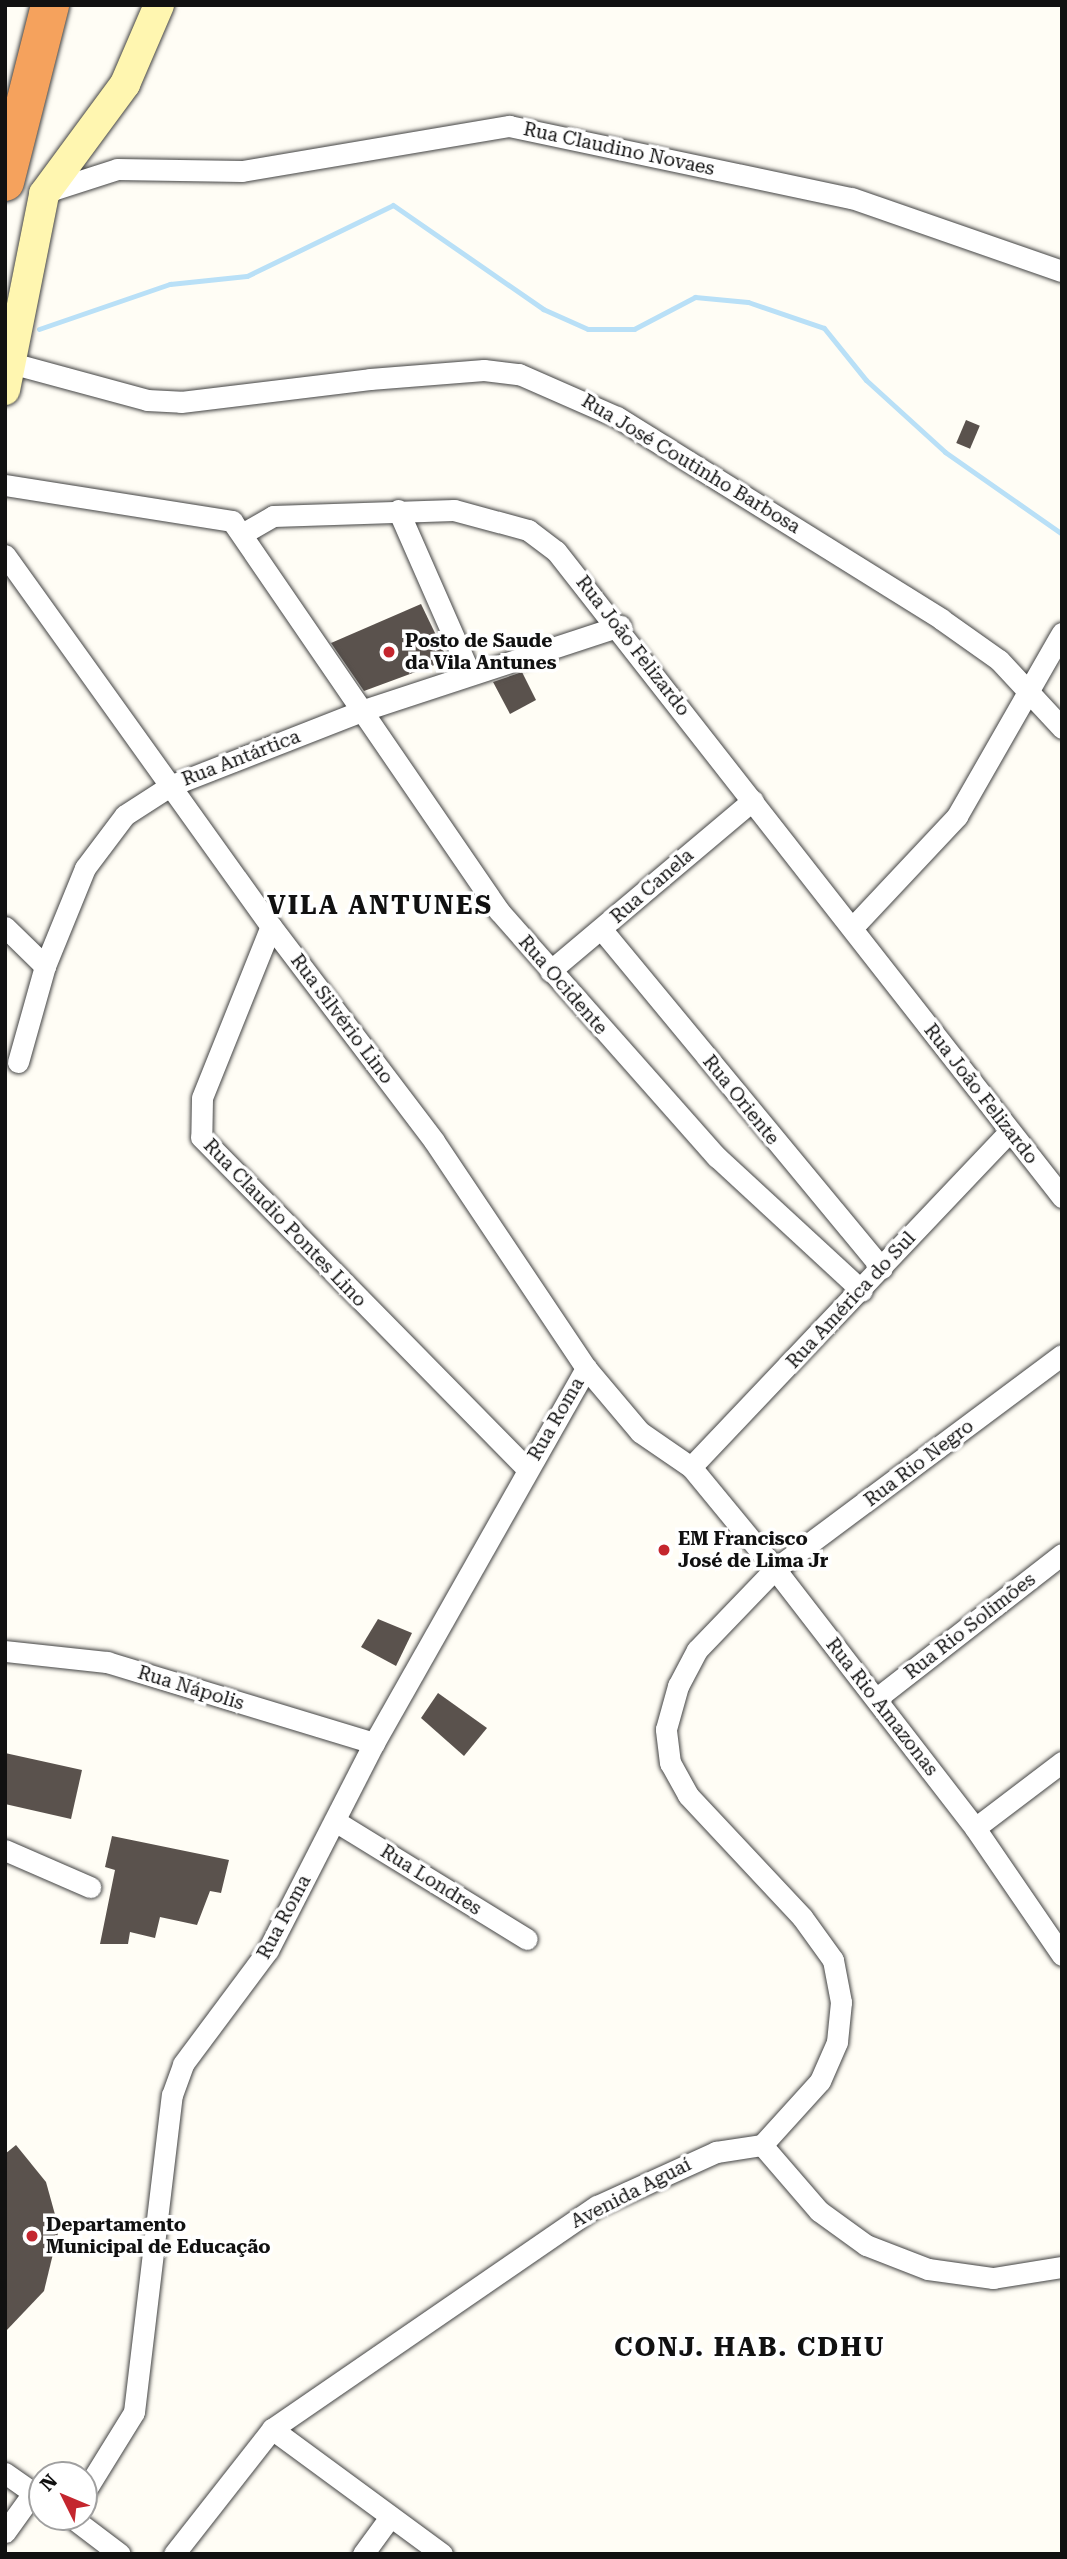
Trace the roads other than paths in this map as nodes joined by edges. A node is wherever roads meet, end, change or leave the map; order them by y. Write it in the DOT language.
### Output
graph roads {
  1 [pos="50,5"];
  2 [pos="159,5"];
  3 [pos="5,184"];
  4 [pos="44,194"];
  5 [pos="15,271"];
  6 [pos="1062,271"];
  7 [pos="8,377"];
  8 [pos="5,485"];
  9 [pos="398,510"];
  10 [pos="242,534"];
  11 [pos="5,555"];
  12 [pos="620,626"];
  13 [pos="1062,633"];
  14 [pos="469,672"];
  15 [pos="1031,691"];
  16 [pos="361,711"];
  17 [pos="1062,728"];
  18 [pos="170,786"];
  19 [pos="753,800"];
  20 [pos="271,926"];
  21 [pos="5,927"];
  22 [pos="852,928"];
  23 [pos="601,930"];
  24 [pos="45,966"];
  25 [pos="550,971"];
  26 [pos="18,1062"];
  27 [pos="1010,1131"];
  28 [pos="1062,1197"];
  29 [pos="882,1268"];
  30 [pos="862,1291"];
  31 [pos="1062,1355"];
  32 [pos="586,1368"];
  33 [pos="691,1467"];
  34 [pos="527,1469"];
  35 [pos="1062,1554"];
  36 [pos="775,1569"];
  37 [pos="5,1651"];
  38 [pos="877,1698"];
  39 [pos="374,1743"];
  40 [pos="1062,1762"];
  41 [pos="335,1821"];
  42 [pos="975,1828"];
  43 [pos="5,1850"];
  44 [pos="90,1887"];
  45 [pos="527,1939"];
  46 [pos="1062,1955"];
  47 [pos="762,2145"];
  48 [pos="1062,2267"];
  49 [pos="272,2429"];
  50 [pos="98,2470"];
  51 [pos="5,2473"];
  52 [pos="28,2489"];
  53 [pos="28,2507"];
  54 [pos="390,2516"];
  55 [pos="90,2531"];
  56 [pos="5,2532"];
  57 [pos="120,2554"];
  58 [pos="174,2554"];
  59 [pos="363,2554"];
  60 [pos="442,2554"];
  1 -- 3 [label="highway"];
  2 -- 4 [label="street"];
  3 -- 4 [label="street"];
  4 -- 5 [label="street"];
  4 -- 6 [label="street, Rua Claudino Novaes"];
  5 -- 7 [label="street"];
  7 -- 15 [label="street, Rua José Coutinho Barbosa"];
  8 -- 10 [label="street"];
  9 -- 10 [label="street, Rua João Felizardo"];
  9 -- 12 [label="street, Rua João Felizardo"];
  9 -- 14 [label="street"];
  10 -- 16 [label="street, Rua Ocidente"];
  11 -- 18 [label="street, Rua Silvério Lino"];
  12 -- 14 [label="street, Rua Antártica"];
  12 -- 19 [label="street, Rua João Felizardo"];
  13 -- 15 [label="street"];
  14 -- 16 [label="street, Rua Antártica"];
  15 -- 17 [label="street, Rua José Coutinho Barbosa"];
  15 -- 22 [label="street"];
  16 -- 18 [label="street, Rua Antártica"];
  16 -- 25 [label="street, Rua Ocidente"];
  18 -- 20 [label="street, Rua Silvério Lino"];
  18 -- 24 [label="street, Rua Antártica"];
  19 -- 22 [label="street, Rua João Felizardo"];
  19 -- 23 [label="street, Rua Canela"];
  20 -- 32 [label="street, Rua Silvério Lino"];
  20 -- 34 [label="street, Rua Claudio Pontes Lino"];
  21 -- 24 [label="street"];
  22 -- 27 [label="street, Rua João Felizardo"];
  23 -- 25 [label="street, Rua Canela"];
  23 -- 29 [label="street, Rua Oriente"];
  24 -- 26 [label="street, Rua Antártica"];
  25 -- 30 [label="street, Rua Ocidente"];
  27 -- 28 [label="street, Rua João Felizardo"];
  27 -- 29 [label="street, Rua América do Sul"];
  29 -- 30 [label="street, Rua América do Sul"];
  30 -- 33 [label="street, Rua América do Sul"];
  31 -- 36 [label="street, Rua Rio Negro"];
  32 -- 33 [label="street, Rua Silvério Lino"];
  32 -- 34 [label="street, Rua Roma"];
  33 -- 36 [label="street, Rua Rio Amazonas"];
  34 -- 39 [label="street, Rua Roma"];
  35 -- 38 [label="street, Rua Rio Solimões"];
  36 -- 38 [label="street, Rua Rio Amazonas"];
  36 -- 47 [label="street"];
  37 -- 39 [label="street, Rua Nápolis"];
  38 -- 42 [label="street, Rua Rio Amazonas"];
  39 -- 41 [label="street, Rua Roma"];
  40 -- 42 [label="street"];
  41 -- 45 [label="street, Rua Londres"];
  41 -- 50 [label="street, Rua Roma"];
  42 -- 46 [label="street, Rua Rio Amazonas"];
  43 -- 44 [label="street"];
  47 -- 48 [label="street"];
  47 -- 49 [label="street, Avenida Aguaí"];
  49 -- 54 [label="street"];
  49 -- 58 [label="street, Avenida Aguaí"];
  51 -- 52 [label="street"];
  53 -- 56 [label="street"];
  54 -- 59 [label="street"];
  54 -- 60 [label="street"];
  55 -- 57 [label="street"];
}
